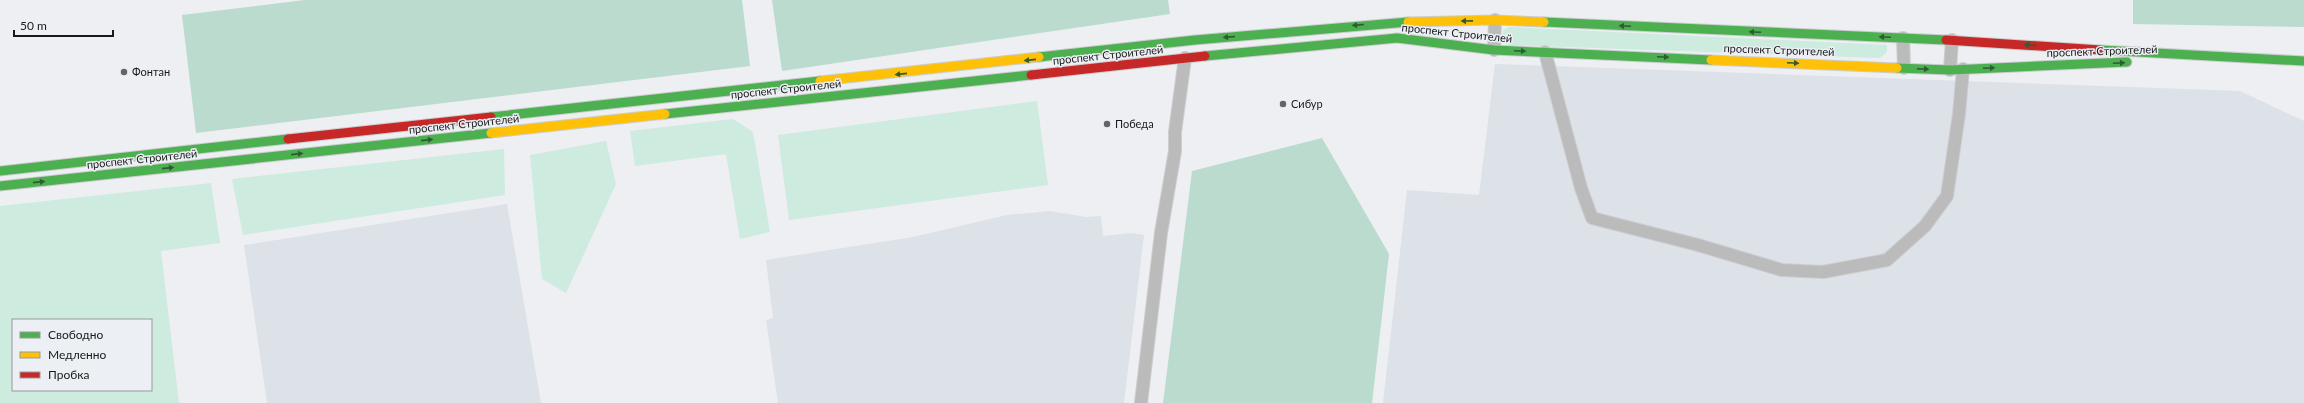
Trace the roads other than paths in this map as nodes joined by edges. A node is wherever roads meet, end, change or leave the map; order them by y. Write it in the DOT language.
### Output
graph roads {
  1 [pos="1495,20"];
  2 [pos="1903,38"];
  3 [pos="1952,40"];
  4 [pos="1494,50"];
  5 [pos="1545,52"];
  6 [pos="1185,58"];
  7 [pos="2222,58"];
  8 [pos="2304,61"];
  9 [pos="1904,68"];
  10 [pos="1963,69"];
  11 [pos="1950,70"];
  12 [pos="220,147"];
  13 [pos="222,162"];
  14 [pos="0,171"];
  15 [pos="0,186"];
  16 [pos="1141,403"];
  2 -- 1 [label="main road, проспект Строителей, one-way"];
  1 -- 4 [label="street"];
  1 -- 12 [label="main road, проспект Строителей, one-way"];
  2 -- 3 [label="main road, проспект Строителей"];
  2 -- 9 [label="street"];
  7 -- 3 [label="main road, проспект Строителей, one-way"];
  3 -- 11 [label="street"];
  4 -- 5 [label="main road, проспект Строителей, one-way"];
  4 -- 6 [label="main road, проспект Строителей"];
  5 -- 9 [label="main road, проспект Строителей, one-way"];
  5 -- 10 [label="street"];
  13 -- 6 [label="main road, проспект Строителей, one-way"];
  6 -- 16 [label="street"];
  7 -- 8 [label="main road, проспект Строителей"];
  10 -- 7 [label="main road, проспект Строителей, one-way"];
  9 -- 11 [label="main road, проспект Строителей, one-way"];
  10 -- 11 [label="main road, проспект Строителей"];
  12 -- 13 [label="main road"];
  12 -- 14 [label="main road, проспект Строителей"];
  15 -- 13 [label="main road, проспект Строителей, one-way"];
}
